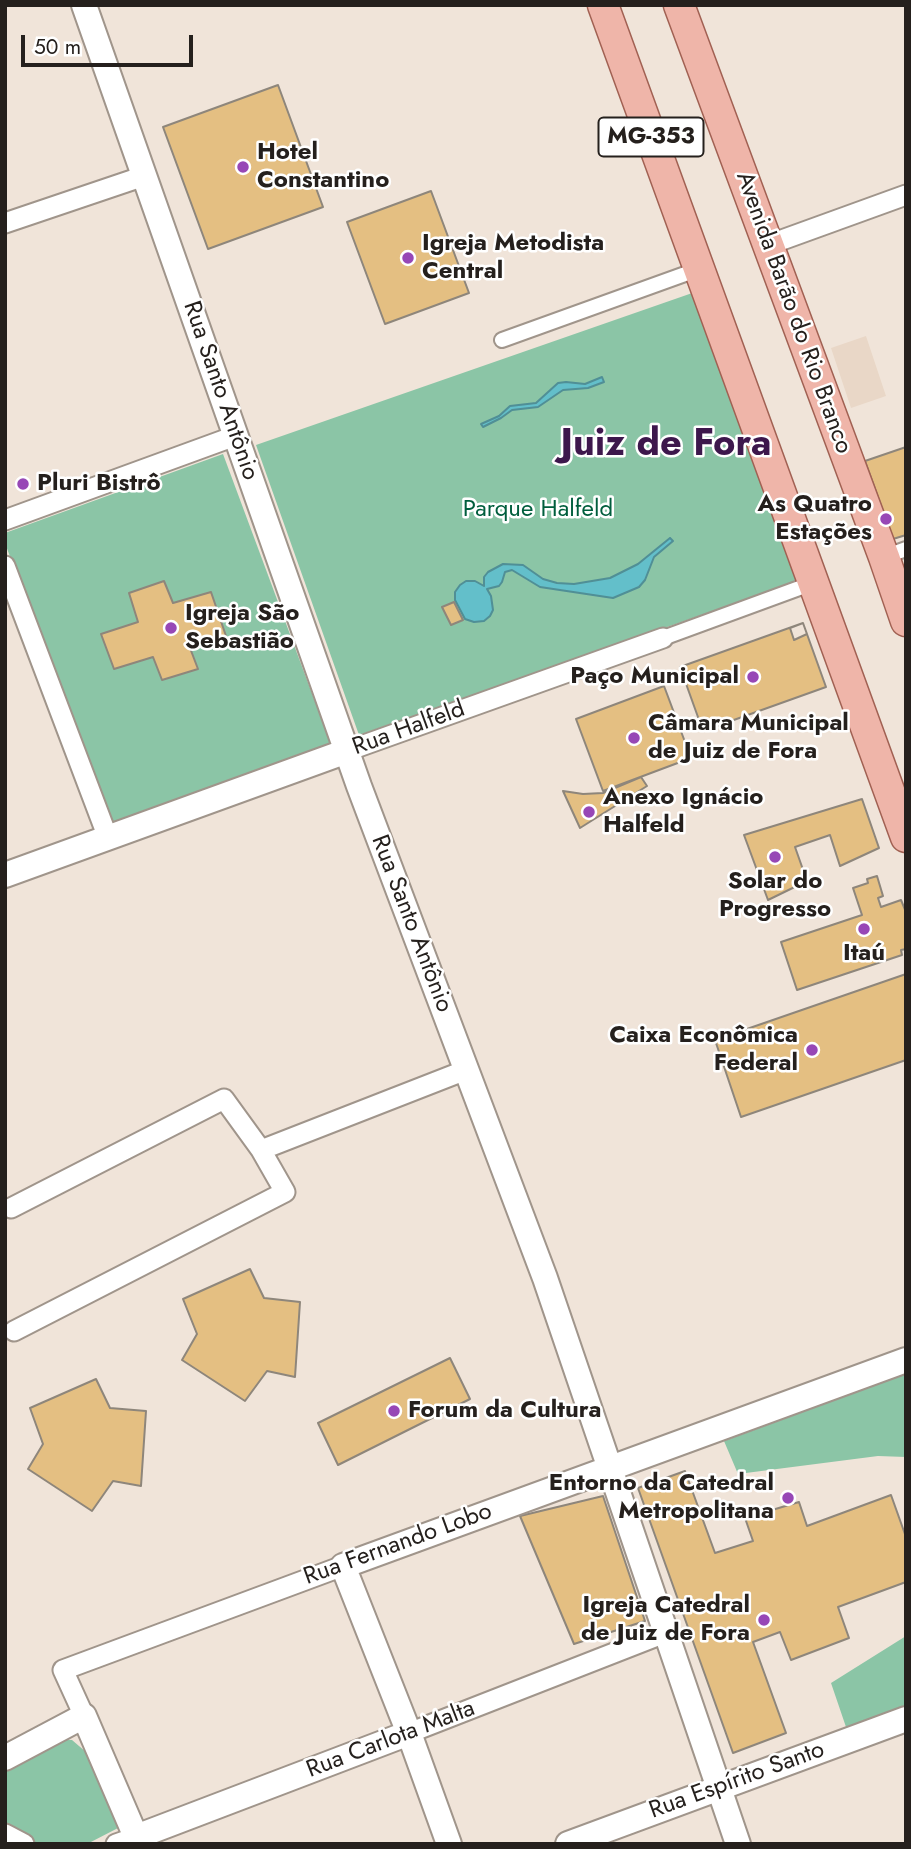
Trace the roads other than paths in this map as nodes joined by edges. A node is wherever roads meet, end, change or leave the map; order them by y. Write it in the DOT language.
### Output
graph roads {
  1 [pos="84,5"];
  2 [pos="603,5"];
  3 [pos="679,5"];
  4 [pos="144,176"];
  5 [pos="906,195"];
  6 [pos="5,223"];
  7 [pos="768,245"];
  8 [pos="699,270"];
  9 [pos="502,340"];
  10 [pos="235,436"];
  11 [pos="5,520"];
  12 [pos="895,553"];
  13 [pos="5,566"];
  14 [pos="813,583"];
  15 [pos="906,621"];
  16 [pos="663,638"];
  17 [pos="347,751"];
  18 [pos="906,837"];
  19 [pos="108,838"];
  20 [pos="5,875"];
  21 [pos="466,1070"];
  22 [pos="261,1150"];
  23 [pos="11,1208"];
  24 [pos="14,1331"];
  25 [pos="906,1360"];
  26 [pos="609,1468"];
  27 [pos="343,1566"];
  28 [pos="666,1633"];
  29 [pos="84,1716"];
  30 [pos="906,1719"];
  31 [pos="409,1733"];
  32 [pos="5,1758"];
  33 [pos="718,1788"];
  34 [pos="5,1834"];
  35 [pos="126,1840"];
  36 [pos="24,1844"];
  37 [pos="449,1844"];
  38 [pos="568,1844"];
  39 [pos="738,1844"];
  1 -- 4 [label="street, Rua Santo Antônio"];
  2 -- 8 [label="main road, MG-353"];
  3 -- 7 [label="main road, Avenida Barão do Rio Branco"];
  4 -- 6 [label="street"];
  4 -- 10 [label="street, Rua Santo Antônio"];
  5 -- 7 [label="street"];
  7 -- 12 [label="main road, Avenida Barão do Rio Branco"];
  8 -- 9 [label="street"];
  8 -- 14 [label="main road, MG-353"];
  10 -- 11 [label="street"];
  10 -- 17 [label="street, Rua Santo Antônio"];
  12 -- 15 [label="main road, Avenida Barão do Rio Branco"];
  13 -- 19 [label="street"];
  14 -- 16 [label="street, Rua Halfeld"];
  14 -- 18 [label="main road, MG-353"];
  16 -- 17 [label="street, Rua Halfeld"];
  17 -- 19 [label="street, Rua Halfeld"];
  17 -- 21 [label="street, Rua Santo Antônio"];
  19 -- 20 [label="street, Rua Halfeld"];
  21 -- 22 [label="street"];
  21 -- 26 [label="street, Rua Santo Antônio"];
  22 -- 23 [label="street"];
  22 -- 24 [label="street"];
  25 -- 26 [label="street, Rua Fernando Lobo"];
  26 -- 27 [label="street, Rua Fernando Lobo"];
  26 -- 28 [label="street, Rua Santo Antônio"];
  27 -- 29 [label="street, Rua Fernando Lobo"];
  27 -- 31 [label="street"];
  28 -- 31 [label="street, Rua Carlota Malta"];
  28 -- 33 [label="street, Rua Santo Antônio"];
  29 -- 32 [label="street"];
  29 -- 35 [label="street, Rua Fernando Lobo"];
  30 -- 33 [label="street, Rua Espírito Santo"];
  31 -- 35 [label="street, Rua Carlota Malta"];
  31 -- 37 [label="street"];
  33 -- 38 [label="street, Rua Espírito Santo"];
  33 -- 39 [label="street, Rua Santo Antônio"];
  34 -- 36 [label="street"];
}
